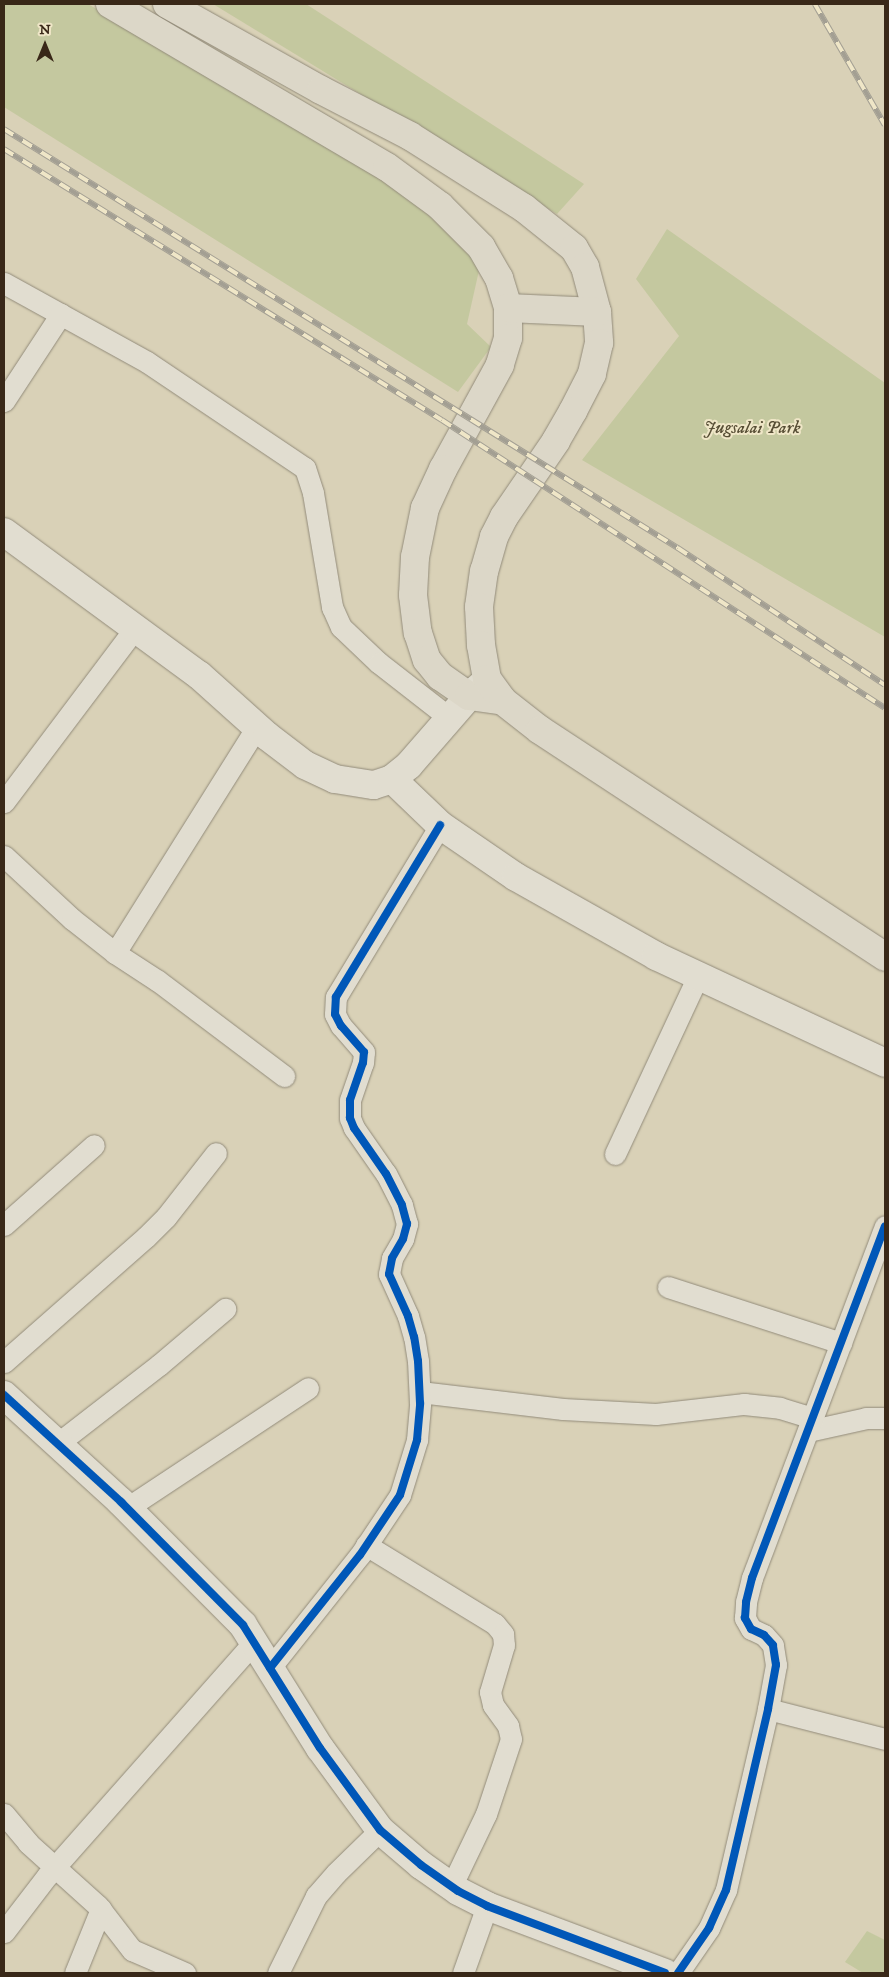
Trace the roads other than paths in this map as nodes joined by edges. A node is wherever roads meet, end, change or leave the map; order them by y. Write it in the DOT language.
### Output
graph roads {
  1 [pos="110,4"];
  2 [pos="167,4"];
  3 [pos="4,283"];
  4 [pos="508,308"];
  5 [pos="597,312"];
  6 [pos="61,314"];
  7 [pos="4,402"];
  8 [pos="4,532"];
  9 [pos="135,628"];
  10 [pos="486,692"];
  11 [pos="451,719"];
  12 [pos="257,727"];
  13 [pos="392,779"];
  14 [pos="4,802"];
  15 [pos="440,825"];
  16 [pos="4,856"];
  17 [pos="115,954"];
  18 [pos="885,957"];
  19 [pos="698,976"];
  20 [pos="885,1064"];
  21 [pos="284,1076"];
  22 [pos="94,1145"];
  23 [pos="216,1153"];
  24 [pos="615,1154"];
  25 [pos="4,1225"];
  26 [pos="885,1226"];
  27 [pos="668,1287"];
  28 [pos="225,1310"];
  29 [pos="841,1343"];
  30 [pos="4,1362"];
  31 [pos="308,1388"];
  32 [pos="420,1392"];
  33 [pos="4,1394"];
  34 [pos="885,1418"];
  35 [pos="810,1424"];
  36 [pos="57,1444"];
  37 [pos="127,1508"];
  38 [pos="366,1545"];
  39 [pos="254,1642"];
  40 [pos="270,1668"];
  41 [pos="768,1709"];
  42 [pos="885,1739"];
  43 [pos="4,1814"];
  44 [pos="380,1830"];
  45 [pos="56,1866"];
  46 [pos="452,1887"];
  47 [pos="487,1906"];
  48 [pos="101,1909"];
  49 [pos="4,1932"];
  50 [pos="680,1972"];
  51 [pos="75,1973"];
  52 [pos="185,1973"];
  53 [pos="278,1973"];
  54 [pos="463,1973"];
  1 -- 4 [label="main road"];
  2 -- 5 [label="main road"];
  3 -- 6 [label="street"];
  4 -- 5 [label="main road"];
  4 -- 10 [label="main road"];
  5 -- 10 [label="main road"];
  6 -- 7 [label="street"];
  6 -- 11 [label="street"];
  8 -- 9 [label="street"];
  9 -- 12 [label="street"];
  9 -- 14 [label="street"];
  10 -- 11 [label="street"];
  10 -- 18 [label="main road"];
  11 -- 13 [label="street"];
  12 -- 13 [label="street"];
  12 -- 17 [label="street"];
  13 -- 15 [label="street"];
  15 -- 19 [label="street"];
  15 -- 32 [label="street"];
  16 -- 17 [label="street"];
  17 -- 21 [label="street"];
  19 -- 20 [label="street"];
  19 -- 24 [label="street"];
  22 -- 25 [label="street"];
  23 -- 30 [label="street"];
  26 -- 29 [label="street"];
  27 -- 29 [label="street"];
  28 -- 36 [label="street"];
  29 -- 35 [label="street"];
  31 -- 37 [label="street"];
  32 -- 35 [label="street"];
  32 -- 38 [label="street"];
  33 -- 36 [label="street"];
  34 -- 35 [label="street"];
  35 -- 41 [label="street"];
  36 -- 37 [label="street"];
  37 -- 39 [label="street"];
  38 -- 40 [label="street"];
  38 -- 46 [label="street"];
  39 -- 40 [label="street"];
  39 -- 45 [label="street"];
  40 -- 44 [label="street"];
  41 -- 42 [label="street"];
  41 -- 50 [label="street"];
  43 -- 45 [label="street"];
  44 -- 46 [label="street"];
  44 -- 53 [label="street"];
  45 -- 48 [label="street"];
  45 -- 49 [label="street"];
  46 -- 47 [label="street"];
  47 -- 50 [label="street"];
  47 -- 54 [label="street"];
  48 -- 51 [label="street"];
  48 -- 52 [label="street"];
}
